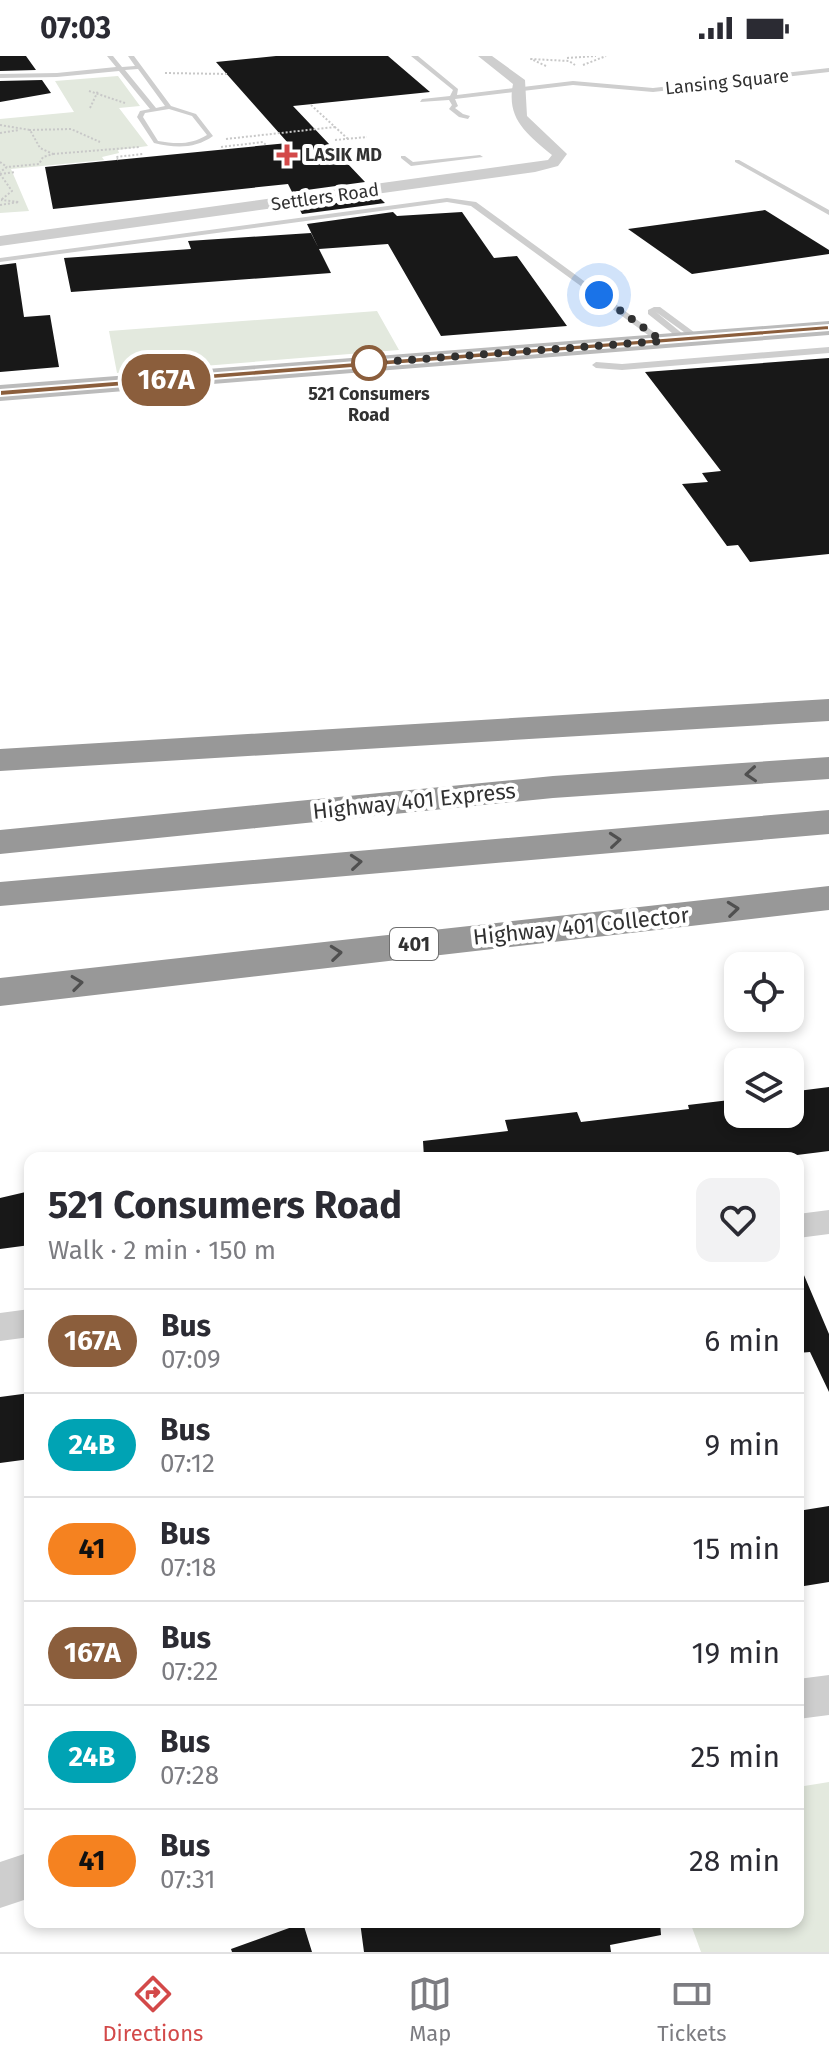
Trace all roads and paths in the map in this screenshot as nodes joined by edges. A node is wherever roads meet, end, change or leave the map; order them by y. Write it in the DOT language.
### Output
graph roads {
  1 [pos="110,56"];
  2 [pos="131,56"];
  3 [pos="414,56"];
  4 [pos="484,56"];
  5 [pos="596,56"];
  6 [pos="606,56"];
  7 [pos="569,61"];
  8 [pos="471,64"];
  9 [pos="139,67"];
  10 [pos="579,67"];
  11 [pos="120,68"];
  12 [pos="829,70"];
  13 [pos="163,73"];
  14 [pos="227,74"];
  15 [pos="0,76"];
  16 [pos="102,86"];
  17 [pos="625,86"];
  18 [pos="84,89"];
  19 [pos="518,90"];
  20 [pos="97,94"];
  21 [pos="420,100"];
  22 [pos="454,102"];
  23 [pos="129,104"];
  24 [pos="311,105"];
  25 [pos="169,107"];
  26 [pos="90,108"];
  27 [pos="153,108"];
  28 [pos="0,125"];
  29 [pos="335,127"];
  30 [pos="30,130"];
  31 [pos="0,133"];
  32 [pos="367,137"];
  33 [pos="226,139"];
  34 [pos="348,139"];
  35 [pos="335,140"];
  36 [pos="100,142"];
  37 [pos="140,147"];
  38 [pos="53,154"];
  39 [pos="403,157"];
  40 [pos="480,157"];
  41 [pos="737,161"];
  42 [pos="0,162"];
  43 [pos="7,167"];
  44 [pos="15,172"];
  45 [pos="0,173"];
  46 [pos="0,202"];
  47 [pos="829,213"];
  48 [pos="0,241"];
  49 [pos="0,260"];
  50 [pos="829,328"];
  51 [pos="682,339"];
  52 [pos="740,342"];
  53 [pos="829,350"];
  54 [pos="756,359"];
  55 [pos="596,365"];
  56 [pos="0,393"];
  57 [pos="829,710"];
  58 [pos="780,713"];
  59 [pos="0,740"];
  60 [pos="0,760"];
  61 [pos="829,768"];
  62 [pos="553,787"];
  63 [pos="829,822"];
  64 [pos="0,825"];
  65 [pos="0,842"];
  66 [pos="250,870"];
  67 [pos="0,894"];
  68 [pos="829,898"];
  69 [pos="0,906"];
  70 [pos="0,992"];
  71 [pos="829,1222"];
  72 [pos="804,1225"];
  73 [pos="24,1324"];
  74 [pos="0,1327"];
  75 [pos="829,1695"];
  76 [pos="804,1698"];
  77 [pos="24,1877"];
  78 [pos="0,1885"];
  1 -- 11 [label="lane"];
  2 -- 9 [label="lane"];
  3 -- 22 [label="lane"];
  4 -- 19 [label="street, Settlers Road"];
  5 -- 7 [label="path"];
  6 -- 10 [label="path"];
  7 -- 10 [label="path"];
  7 -- 10 [label="path"];
  8 -- 19 [label="street"];
  9 -- 11 [label="lane"];
  9 -- 25 [label="lane"];
  11 -- 15 [label="lane"];
  11 -- 27 [label="lane"];
  12 -- 17 [label="lane, Lansing Square"];
  13 -- 14 [label="path"];
  16 -- 20 [label="path"];
  17 -- 19 [label="lane, Lansing Square"];
  17 -- 19 [label="lane, Lansing Square"];
  18 -- 20 [label="path"];
  19 -- 22 [label="lane"];
  19 -- 48 [label="street, Settlers Road"];
  20 -- 23 [label="path"];
  20 -- 26 [label="path"];
  21 -- 22 [label="lane"];
  24 -- 29 [label="path"];
  25 -- 27 [label="lane"];
  25 -- 27 [label="lane"];
  28 -- 30 [label="path"];
  29 -- 33 [label="path"];
  29 -- 34 [label="path"];
  30 -- 31 [label="path"];
  30 -- 36 [label="path"];
  30 -- 38 [label="path"];
  32 -- 34 [label="path"];
  34 -- 35 [label="path"];
  37 -- 38 [label="path"];
  38 -- 43 [label="path"];
  39 -- 40 [label="lane"];
  41 -- 47 [label="lane"];
  42 -- 43 [label="path"];
  43 -- 45 [label="path"];
  44 -- 45 [label="path"];
  45 -- 46 [label="path"];
  49 -- 51 [label="lane"];
  50 -- 52 [label="street"];
  51 -- 52 [label="street"];
  51 -- 56 [label="street"];
  52 -- 54 [label="lane"];
  53 -- 54 [label="lane"];
  54 -- 55 [label="lane"];
  57 -- 58 [label="highway"];
  58 -- 59 [label="highway"];
  58 -- 60 [label="highway"];
  61 -- 62 [label="highway, Highway 401 Express, one-way"];
  62 -- 64 [label="highway"];
  62 -- 65 [label="highway, Highway 401 Express"];
  66 -- 63 [label="highway, one-way"];
  66 -- 67 [label="highway"];
  66 -- 69 [label="highway"];
  70 -- 68 [label="highway, Highway 401 Collector / 401, one-way"];
  71 -- 72 [label="street"];
  73 -- 74 [label="street"];
  75 -- 76 [label="street"];
  77 -- 78 [label="street"];
}
